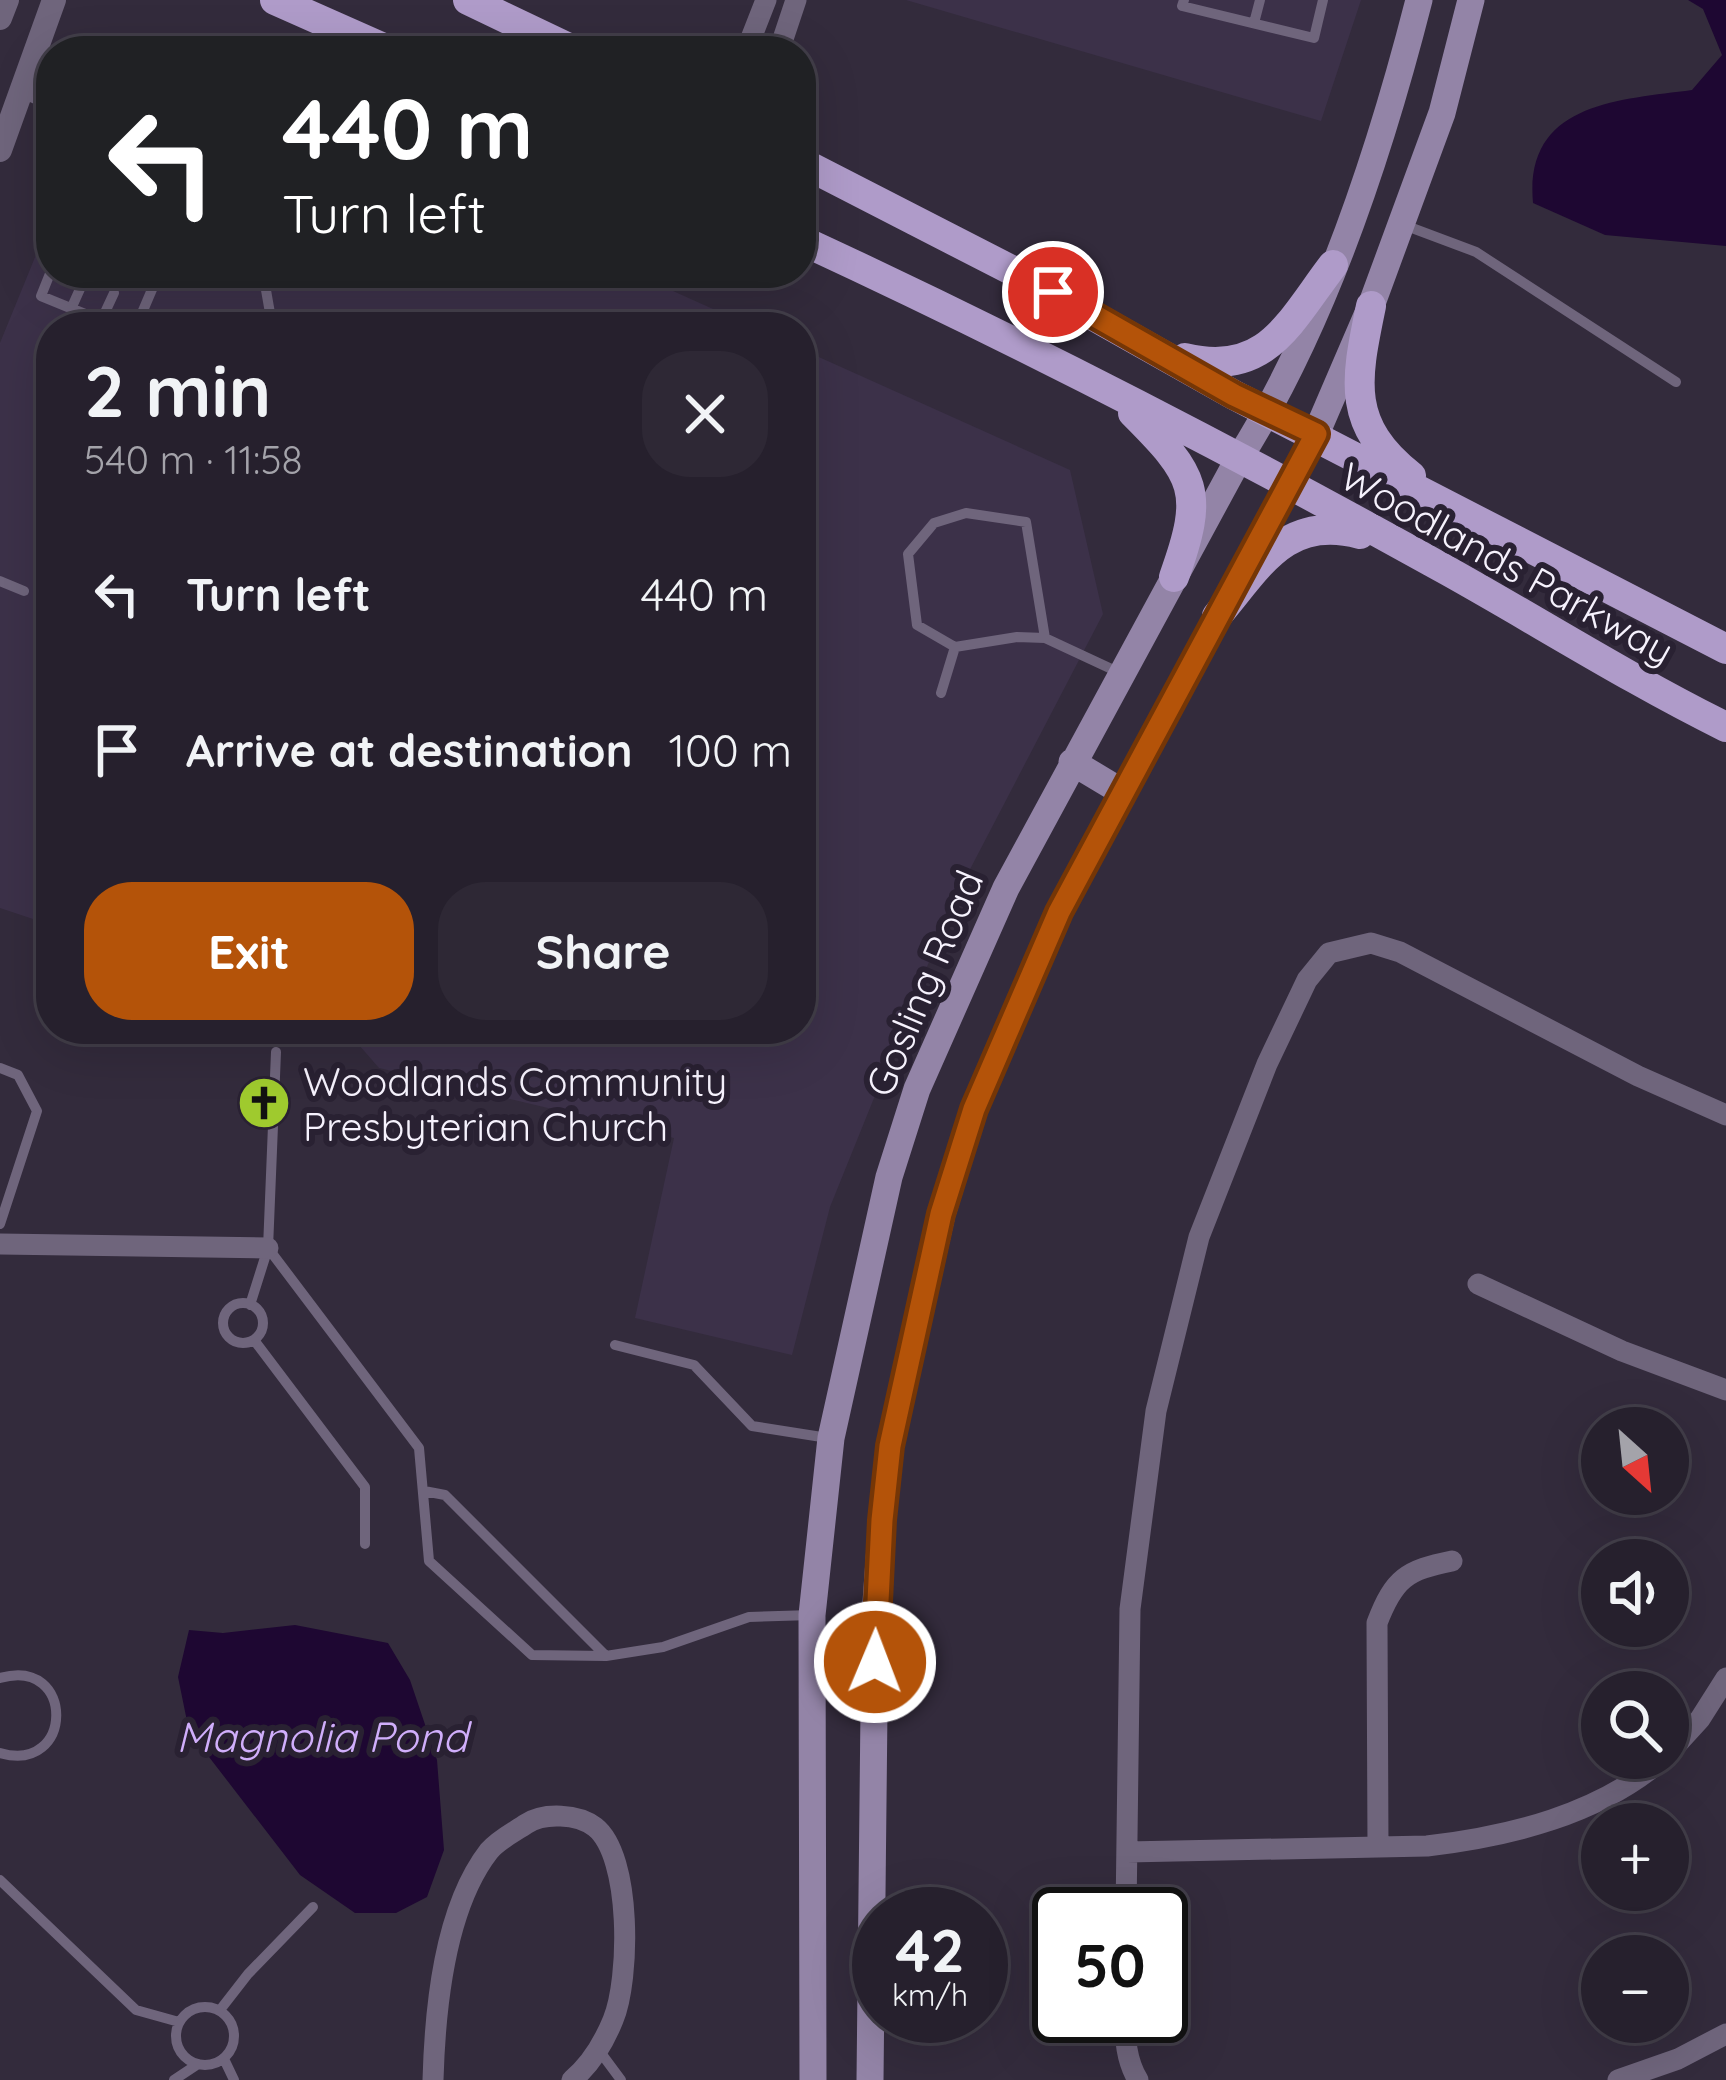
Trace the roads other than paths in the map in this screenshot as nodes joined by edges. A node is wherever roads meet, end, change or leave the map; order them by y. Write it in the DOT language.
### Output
graph roads {
  1 [pos="7,0"];
  2 [pos="54,0"];
  3 [pos="275,0"];
  4 [pos="468,0"];
  5 [pos="766,0"];
  6 [pos="796,0"];
  7 [pos="1184,0"];
  8 [pos="1260,0"];
  9 [pos="1323,0"];
  10 [pos="1419,0"];
  11 [pos="1471,0"];
  12 [pos="0,18"];
  13 [pos="1254,23"];
  14 [pos="41,36"];
  15 [pos="356,36"];
  16 [pos="544,36"];
  17 [pos="752,36"];
  18 [pos="784,36"];
  19 [pos="36,49"];
  20 [pos="20,93"];
  21 [pos="36,100"];
  22 [pos="0,150"];
  23 [pos="816,166"];
  24 [pos="1401,224"];
  25 [pos="816,247"];
  26 [pos="1333,265"];
  27 [pos="44,288"];
  28 [pos="80,288"];
  29 [pos="114,293"];
  30 [pos="1371,306"];
  31 [pos="71,309"];
  32 [pos="78,312"];
  33 [pos="110,312"];
  34 [pos="1154,349"];
  35 [pos="1676,382"];
  36 [pos="1112,392"];
  37 [pos="1270,410"];
  38 [pos="1316,434"];
  39 [pos="1238,460"];
  40 [pos="1287,486"];
  41 [pos="1439,499"];
  42 [pos="1395,544"];
  43 [pos="1174,577"];
  44 [pos="0,581"];
  45 [pos="24,591"];
  46 [pos="1217,616"];
  47 [pos="1045,638"];
  48 [pos="955,647"];
  49 [pos="1726,649"];
  50 [pos="1121,673"];
  51 [pos="941,693"];
  52 [pos="1726,727"];
  53 [pos="1072,762"];
  54 [pos="1122,792"];
  55 [pos="276,1052"];
  56 [pos="0,1068"];
  57 [pos="1726,1115"];
  58 [pos="7,1174"];
  59 [pos="0,1224"];
  60 [pos="0,1244"];
  61 [pos="268,1248"];
  62 [pos="1478,1284"];
  63 [pos="250,1305"];
  64 [pos="254,1340"];
  65 [pos="615,1345"];
  66 [pos="1726,1390"];
  67 [pos="831,1438"];
  68 [pos="424,1491"];
  69 [pos="365,1544"];
  70 [pos="1452,1561"];
  71 [pos="812,1615"];
  72 [pos="606,1656"];
  73 [pos="0,1678"];
  74 [pos="1726,1678"];
  75 [pos="1689,1731"];
  76 [pos="0,1754"];
  77 [pos="1629,1779"];
  78 [pos="1378,1847"];
  79 [pos="1127,1852"];
  80 [pos="0,1880"];
  81 [pos="1126,1887"];
  82 [pos="313,1907"];
  83 [pos="220,2011"];
  84 [pos="179,2022"];
  85 [pos="1726,2034"];
  86 [pos="1125,2043"];
  87 [pos="598,2048"];
  88 [pos="224,2059"];
  89 [pos="198,2064"];
  90 [pos="174,2080"];
  91 [pos="234,2080"];
  92 [pos="433,2080"];
  93 [pos="572,2080"];
  94 [pos="621,2080"];
  95 [pos="813,2080"];
  96 [pos="870,2080"];
  97 [pos="1138,2080"];
  98 [pos="1618,2080"];
  1 -- 12 [label="street"];
  2 -- 14 [label="street"];
  3 -- 15 [label="main road"];
  4 -- 16 [label="main road"];
  5 -- 17 [label="street"];
  6 -- 18 [label="street"];
  7 -- 13 [label="lane"];
  8 -- 13 [label="lane"];
  9 -- 13 [label="lane"];
  10 -- 26 [label="main road, Gosling Road"];
  11 -- 24 [label="main road"];
  19 -- 20 [label="street"];
  20 -- 21 [label="lane"];
  20 -- 22 [label="street"];
  23 -- 34 [label="main road, Woodlands Parkway"];
  24 -- 30 [label="main road"];
  24 -- 35 [label="lane"];
  25 -- 36 [label="main road, Woodlands Parkway"];
  26 -- 34 [label="main road"];
  26 -- 37 [label="main road, Gosling Road"];
  27 -- 31 [label="lane"];
  28 -- 31 [label="lane"];
  29 -- 33 [label="lane"];
  30 -- 38 [label="main road"];
  30 -- 41 [label="main road"];
  31 -- 32 [label="lane"];
  34 -- 37 [label="main road, Woodlands Parkway"];
  36 -- 39 [label="main road, Woodlands Parkway"];
  36 -- 43 [label="main road"];
  37 -- 38 [label="main road, Woodlands Parkway"];
  37 -- 39 [label="main road, Gosling Road"];
  38 -- 40 [label="main road"];
  38 -- 41 [label="main road, Woodlands Parkway"];
  39 -- 40 [label="main road, Woodlands Parkway"];
  39 -- 43 [label="main road, Gosling Road"];
  40 -- 42 [label="main road, Woodlands Parkway"];
  40 -- 46 [label="main road"];
  41 -- 49 [label="main road, Woodlands Parkway"];
  42 -- 46 [label="main road"];
  42 -- 52 [label="main road, Woodlands Parkway"];
  43 -- 50 [label="main road, Gosling Road"];
  44 -- 45 [label="lane"];
  46 -- 54 [label="main road"];
  47 -- 48 [label="lane"];
  47 -- 48 [label="lane"];
  47 -- 50 [label="lane"];
  48 -- 51 [label="lane"];
  50 -- 53 [label="main road, Gosling Road"];
  53 -- 54 [label="main road"];
  53 -- 67 [label="main road, Gosling Road"];
  54 -- 96 [label="main road"];
  55 -- 61 [label="lane"];
  56 -- 58 [label="lane"];
  57 -- 79 [label="street"];
  58 -- 59 [label="lane"];
  60 -- 61 [label="street"];
  61 -- 63 [label="lane"];
  61 -- 68 [label="lane"];
  62 -- 66 [label="street"];
  63 -- 64 [label="lane"];
  63 -- 64 [label="lane"];
  64 -- 69 [label="lane"];
  65 -- 67 [label="lane"];
  67 -- 71 [label="main road, Gosling Road"];
  68 -- 72 [label="lane"];
  68 -- 72 [label="lane"];
  70 -- 78 [label="street"];
  71 -- 72 [label="lane"];
  71 -- 95 [label="main road, Gosling Road"];
  73 -- 76 [label="lane"];
  74 -- 75 [label="street"];
  77 -- 78 [label="street"];
  78 -- 79 [label="street"];
  79 -- 81 [label="street"];
  80 -- 84 [label="lane"];
  82 -- 83 [label="lane"];
  83 -- 84 [label="lane"];
  83 -- 88 [label="lane"];
  84 -- 89 [label="lane"];
  85 -- 98 [label="street"];
  86 -- 97 [label="street"];
  87 -- 92 [label="street"];
  87 -- 93 [label="street"];
  87 -- 94 [label="lane"];
  88 -- 89 [label="lane"];
  88 -- 91 [label="lane"];
  89 -- 90 [label="lane"];
}
